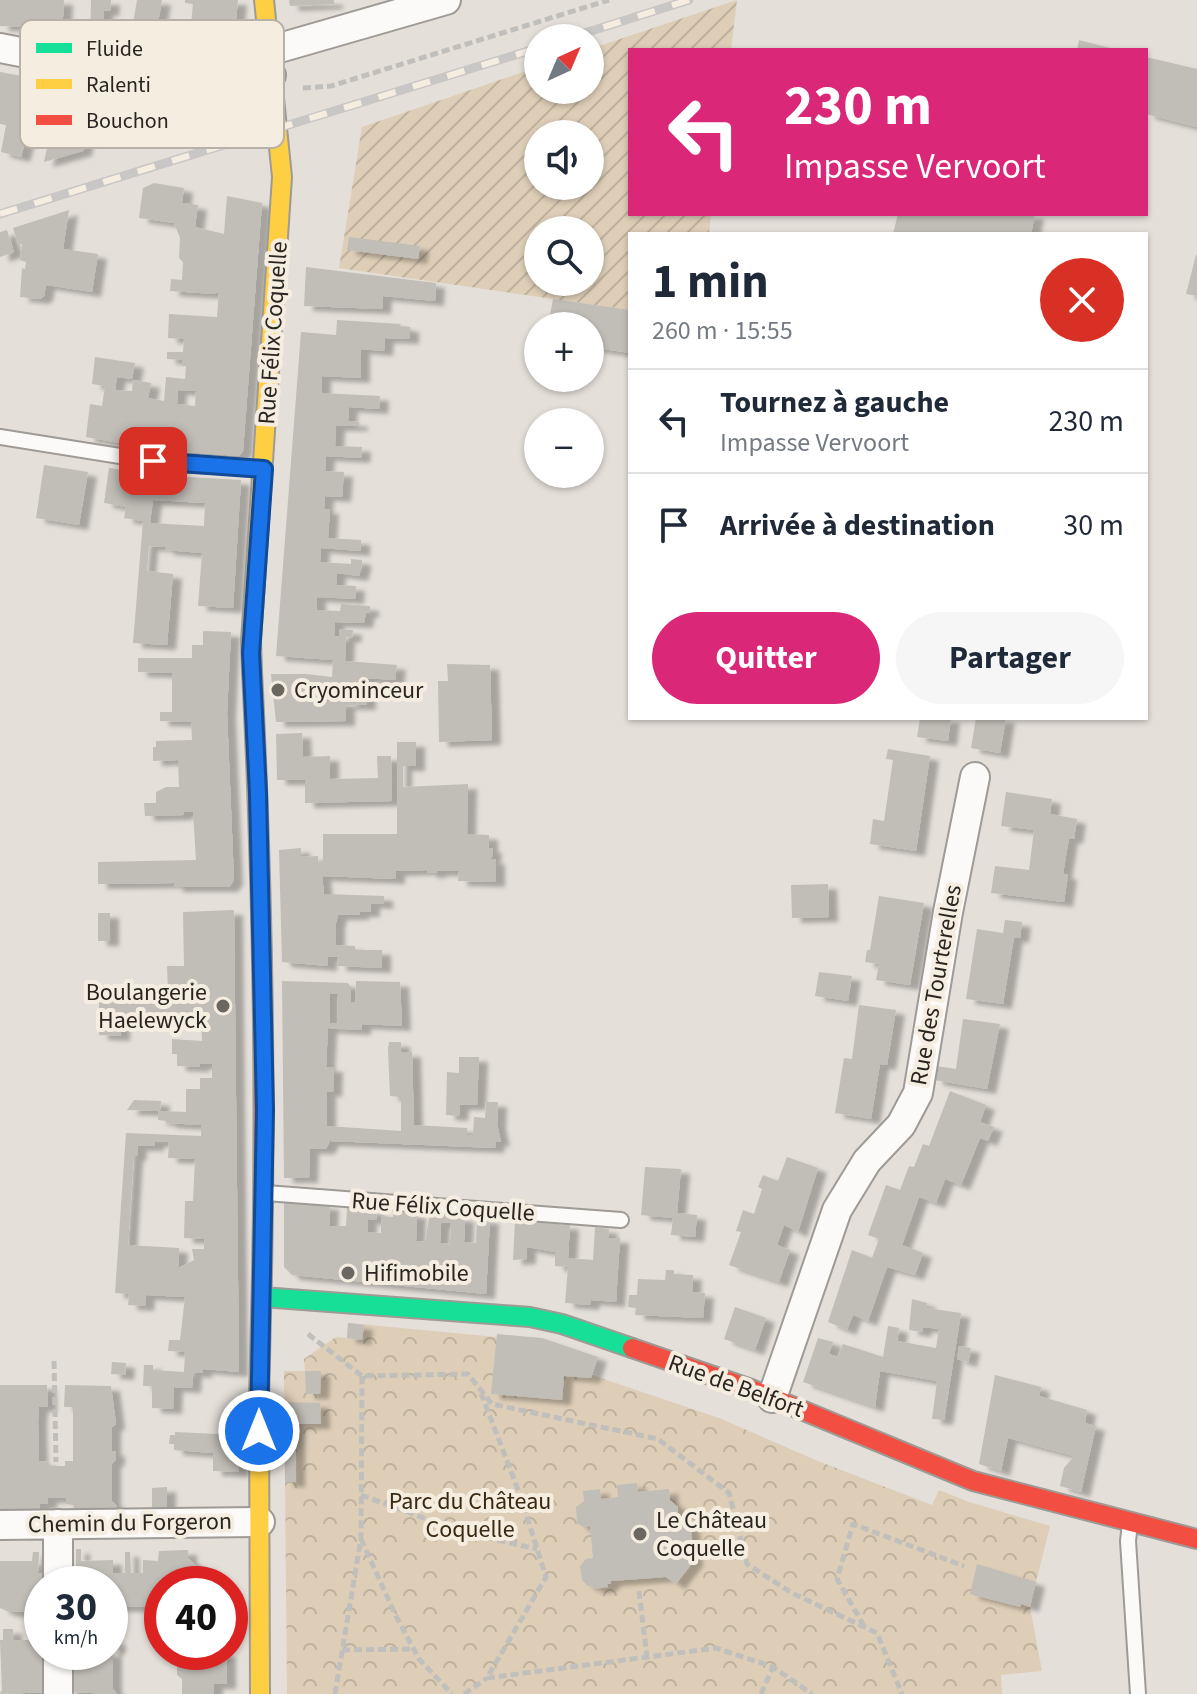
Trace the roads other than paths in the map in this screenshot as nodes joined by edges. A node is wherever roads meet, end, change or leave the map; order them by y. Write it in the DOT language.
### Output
graph roads {
  1 [pos="264,0"];
  2 [pos="446,0"];
  3 [pos="410,5"];
  4 [pos="266,20"];
  5 [pos="0,48"];
  6 [pos="20,52"];
  7 [pos="284,67"];
  8 [pos="279,148"];
  9 [pos="0,437"];
  10 [pos="264,469"];
  11 [pos="975,777"];
  12 [pos="265,1193"];
  13 [pos="621,1220"];
  14 [pos="262,1297"];
  15 [pos="772,1398"];
  16 [pos="260,1522"];
  17 [pos="1130,1522"];
  18 [pos="58,1524"];
  19 [pos="0,1525"];
  20 [pos="1197,1539"];
  21 [pos="58,1566"];
  22 [pos="58,1670"];
  23 [pos="58,1694"];
  24 [pos="260,1694"];
  25 [pos="1138,1694"];
  1 -- 4 [label="street, Rue Félix Coquelle"];
  2 -- 3 [label="street"];
  3 -- 7 [label="street"];
  5 -- 6 [label="street"];
  8 -- 10 [label="street, Rue Félix Coquelle"];
  9 -- 10 [label="lane"];
  10 -- 12 [label="street, Rue Félix Coquelle"];
  11 -- 15 [label="street, Rue des Tourterelles"];
  12 -- 13 [label="lane, Rue Félix Coquelle"];
  12 -- 14 [label="street, Rue Félix Coquelle"];
  14 -- 15 [label="street, Rue de Belfort"];
  14 -- 16 [label="street, Rue Félix Coquelle"];
  15 -- 17 [label="street, Rue de Belfort"];
  16 -- 18 [label="street, Chemin du Forgeron"];
  16 -- 24 [label="street, Rue Félix Coquelle"];
  17 -- 20 [label="street, Rue de Belfort"];
  17 -- 25 [label="lane"];
  18 -- 19 [label="street, Chemin du Forgeron"];
  18 -- 21 [label="street"];
  22 -- 23 [label="street"];
}
